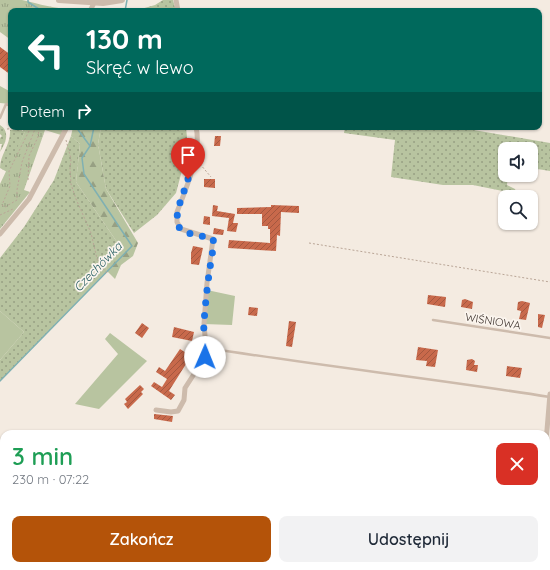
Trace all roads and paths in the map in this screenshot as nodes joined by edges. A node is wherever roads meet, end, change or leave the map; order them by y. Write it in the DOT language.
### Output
graph roads {
  1 [pos="59,0"];
  2 [pos="122,0"];
  3 [pos="95,1"];
  4 [pos="8,105"];
  5 [pos="0,118"];
  6 [pos="30,130"];
  7 [pos="35,130"];
  8 [pos="39,130"];
  9 [pos="66,130"];
  10 [pos="197,130"];
  11 [pos="64,134"];
  12 [pos="196,152"];
  13 [pos="211,177"];
  14 [pos="28,180"];
  15 [pos="19,211"];
  16 [pos="0,215"];
  17 [pos="0,234"];
  18 [pos="310,242"];
  19 [pos="108,274"];
  20 [pos="550,282"];
  21 [pos="433,320"];
  22 [pos="550,338"];
  23 [pos="206,348"];
  24 [pos="550,394"];
  25 [pos="550,401"];
  26 [pos="156,410"];
  27 [pos="547,430"];
  1 -- 3 [label="street"];
  2 -- 3 [label="street"];
  4 -- 5 [label="lane"];
  6 -- 7 [label="path"];
  8 -- 14 [label="path"];
  9 -- 11 [label="street"];
  10 -- 12 [label="street"];
  11 -- 15 [label="street"];
  11 -- 19 [label="path"];
  12 -- 13 [label="path"];
  12 -- 23 [label="street"];
  15 -- 16 [label="path"];
  15 -- 17 [label="street"];
  18 -- 20 [label="path"];
  21 -- 22 [label="lane, WIŚNIOWA"];
  23 -- 25 [label="lane"];
  23 -- 26 [label="street"];
  24 -- 25 [label="street"];
  25 -- 27 [label="street"];
}
